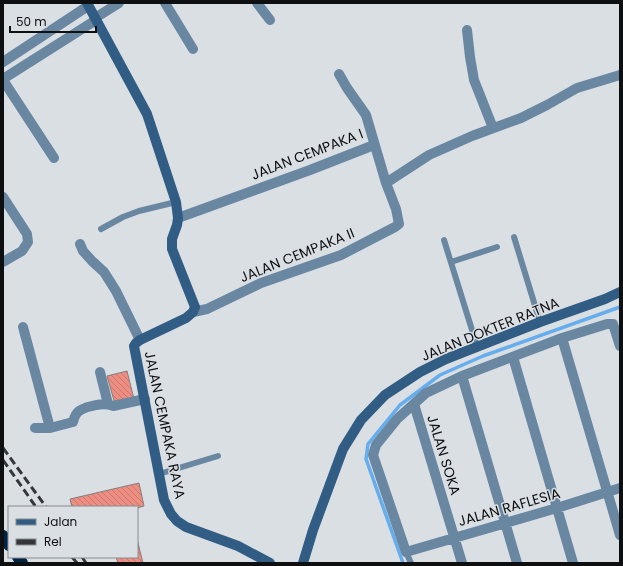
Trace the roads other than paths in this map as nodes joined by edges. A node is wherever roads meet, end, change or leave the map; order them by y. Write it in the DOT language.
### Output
graph roads {
  1 [pos="119,3"];
  2 [pos="165,3"];
  3 [pos="257,3"];
  4 [pos="88,5"];
  5 [pos="96,19"];
  6 [pos="270,20"];
  7 [pos="467,30"];
  8 [pos="193,48"];
  9 [pos="3,62"];
  10 [pos="339,74"];
  11 [pos="620,75"];
  12 [pos="3,79"];
  13 [pos="493,128"];
  14 [pos="374,145"];
  15 [pos="54,158"];
  16 [pos="386,183"];
  17 [pos="3,197"];
  18 [pos="176,202"];
  19 [pos="178,218"];
  20 [pos="102,229"];
  21 [pos="514,237"];
  22 [pos="444,240"];
  23 [pos="80,244"];
  24 [pos="496,247"];
  25 [pos="3,262"];
  26 [pos="451,262"];
  27 [pos="620,292"];
  28 [pos="193,312"];
  29 [pos="540,322"];
  30 [pos="23,327"];
  31 [pos="562,338"];
  32 [pos="140,340"];
  33 [pos="477,346"];
  34 [pos="620,346"];
  35 [pos="513,357"];
  36 [pos="100,372"];
  37 [pos="462,376"];
  38 [pos="145,399"];
  39 [pos="108,404"];
  40 [pos="414,404"];
  41 [pos="35,428"];
  42 [pos="50,428"];
  43 [pos="218,456"];
  44 [pos="159,474"];
  45 [pos="620,488"];
  46 [pos="608,492"];
  47 [pos="557,508"];
  48 [pos="506,523"];
  49 [pos="313,530"];
  50 [pos="620,535"];
  51 [pos="455,538"];
  52 [pos="406,552"];
  53 [pos="270,563"];
  54 [pos="303,563"];
  55 [pos="308,563"];
  56 [pos="411,563"];
  57 [pos="462,563"];
  58 [pos="517,563"];
  59 [pos="573,563"];
  1 -- 5 [label="street"];
  2 -- 8 [label="street"];
  3 -- 6 [label="street"];
  4 -- 5 [label="street"];
  4 -- 9 [label="street"];
  5 -- 12 [label="street"];
  5 -- 18 [label="street"];
  7 -- 13 [label="street"];
  10 -- 14 [label="street, JALAN CEMPAKA I"];
  11 -- 13 [label="street"];
  12 -- 15 [label="street"];
  13 -- 16 [label="street"];
  14 -- 16 [label="street, JALAN CEMPAKA II"];
  14 -- 19 [label="street, JALAN CEMPAKA I"];
  16 -- 28 [label="street, JALAN CEMPAKA II"];
  17 -- 25 [label="street"];
  18 -- 19 [label="street"];
  18 -- 20 [label="lane"];
  19 -- 28 [label="street"];
  21 -- 29 [label="lane"];
  22 -- 26 [label="lane"];
  23 -- 32 [label="street"];
  24 -- 26 [label="lane"];
  26 -- 33 [label="lane"];
  27 -- 29 [label="street, JALAN DOKTER RATNA"];
  28 -- 32 [label="street, JALAN CEMPAKA RAYA"];
  29 -- 33 [label="street, JALAN DOKTER RATNA"];
  30 -- 42 [label="street"];
  31 -- 34 [label="street"];
  31 -- 35 [label="street"];
  31 -- 46 [label="street"];
  32 -- 38 [label="street, JALAN CEMPAKA RAYA"];
  33 -- 49 [label="street, JALAN DOKTER RATNA"];
  35 -- 37 [label="street"];
  35 -- 47 [label="street"];
  36 -- 39 [label="street"];
  37 -- 40 [label="street"];
  37 -- 48 [label="street"];
  38 -- 39 [label="street"];
  38 -- 44 [label="street, JALAN CEMPAKA RAYA"];
  39 -- 42 [label="street"];
  40 -- 51 [label="street, JALAN SOKA"];
  40 -- 52 [label="street"];
  41 -- 42 [label="street"];
  43 -- 44 [label="lane"];
  44 -- 53 [label="street, JALAN CEMPAKA RAYA"];
  45 -- 46 [label="street, JALAN RAFLESIA"];
  46 -- 47 [label="street, JALAN RAFLESIA"];
  46 -- 50 [label="street"];
  47 -- 48 [label="street, JALAN RAFLESIA"];
  47 -- 59 [label="street"];
  48 -- 51 [label="street, JALAN RAFLESIA"];
  48 -- 58 [label="street"];
  49 -- 54 [label="street, JALAN DOKTER RATNA"];
  49 -- 55 [label="street, JALAN DOKTER RATNA"];
  51 -- 52 [label="street, JALAN RAFLESIA"];
  51 -- 57 [label="street, JALAN SOKA"];
  52 -- 56 [label="lane"];
}
